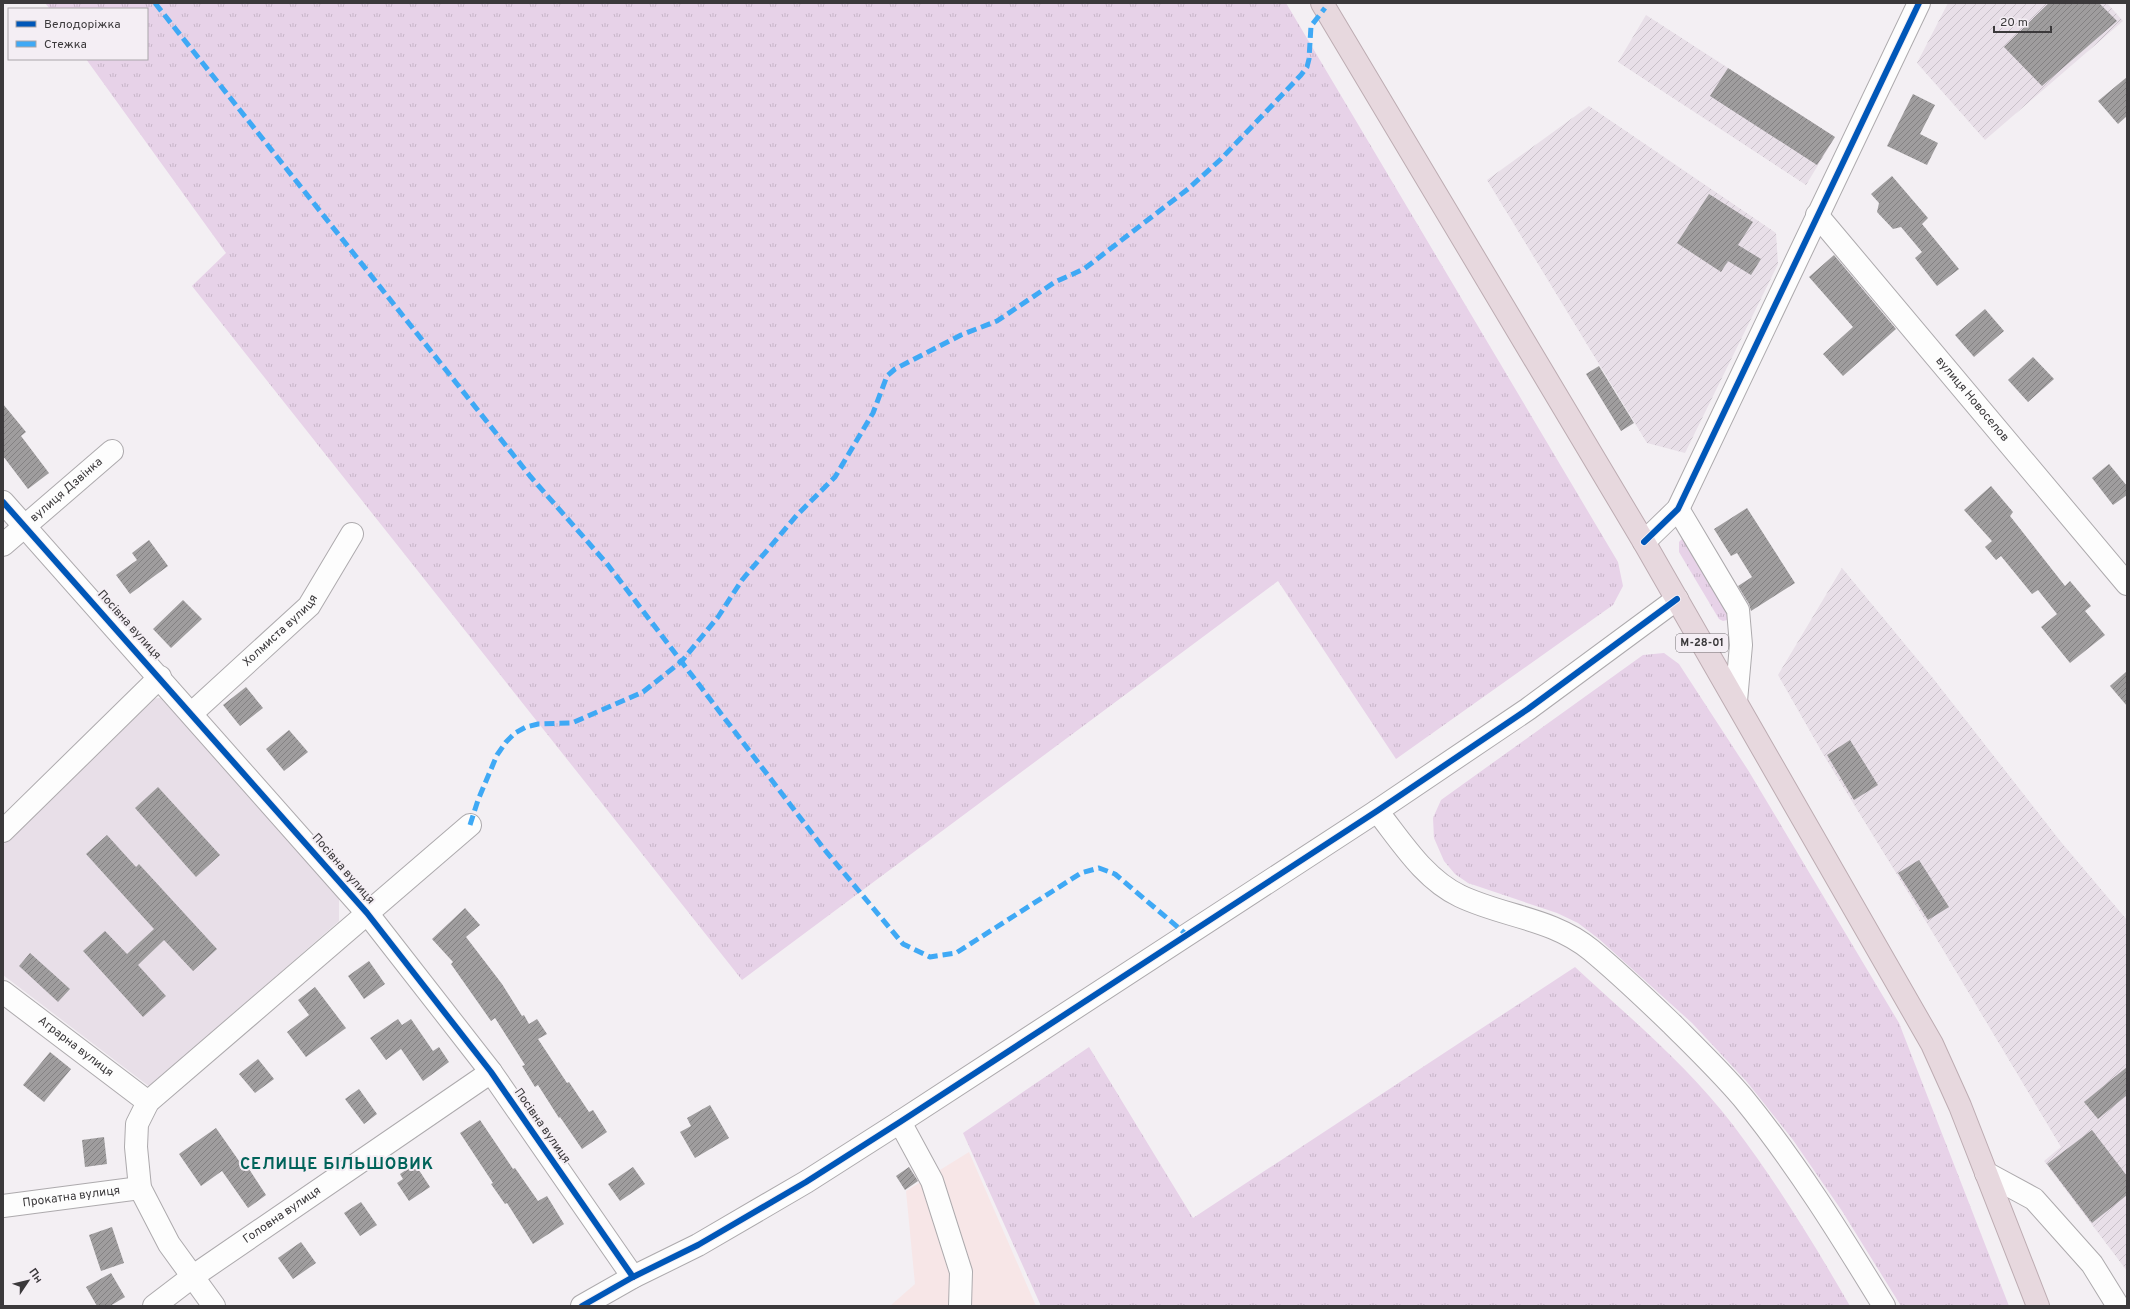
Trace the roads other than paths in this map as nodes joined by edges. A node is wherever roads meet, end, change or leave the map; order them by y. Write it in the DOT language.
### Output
graph roads {
  1 [pos="1322,3"];
  2 [pos="1919,3"];
  3 [pos="1817,215"];
  4 [pos="112,451"];
  5 [pos="3,502"];
  6 [pos="1678,509"];
  7 [pos="25,526"];
  8 [pos="352,534"];
  9 [pos="1644,542"];
  10 [pos="3,545"];
  11 [pos="2127,584"];
  12 [pos="1677,599"];
  13 [pos="160,677"];
  14 [pos="1736,701"];
  15 [pos="192,713"];
  16 [pos="1377,811"];
  17 [pos="470,825"];
  18 [pos="3,831"];
  19 [pos="367,912"];
  20 [pos="3,992"];
  21 [pos="490,1072"];
  22 [pos="148,1102"];
  23 [pos="900,1122"];
  24 [pos="1986,1173"];
  25 [pos="140,1188"];
  26 [pos="3,1206"];
  27 [pos="192,1277"];
  28 [pos="634,1277"];
  29 [pos="154,1306"];
  30 [pos="214,1306"];
  31 [pos="582,1306"];
  32 [pos="960,1306"];
  33 [pos="1884,1306"];
  34 [pos="2038,1306"];
  35 [pos="2118,1306"];
  1 -- 9 [label="highway, М-28-01"];
  2 -- 3 [label="street"];
  3 -- 6 [label="street"];
  3 -- 11 [label="street, вулиця Новоселов"];
  4 -- 7 [label="street, вулиця Дзвінка"];
  5 -- 7 [label="street, Посівна вулиця"];
  6 -- 9 [label="street"];
  6 -- 14 [label="street"];
  7 -- 10 [label="street, вулиця Дзвінка"];
  7 -- 13 [label="street, Посівна вулиця"];
  8 -- 15 [label="street, Холмиста вулиця"];
  9 -- 12 [label="highway, М-28-01"];
  12 -- 14 [label="highway, М-28-01"];
  12 -- 16 [label="street"];
  13 -- 15 [label="street, Посівна вулиця"];
  13 -- 18 [label="street"];
  14 -- 24 [label="highway, М-28-01"];
  15 -- 19 [label="street, Посівна вулиця"];
  16 -- 23 [label="street"];
  16 -- 33 [label="street"];
  17 -- 19 [label="street"];
  19 -- 21 [label="street, Посівна вулиця"];
  19 -- 22 [label="street"];
  20 -- 22 [label="street, Аграрна вулиця"];
  21 -- 27 [label="street, Головна вулиця"];
  21 -- 28 [label="street, Посівна вулиця"];
  22 -- 25 [label="street"];
  23 -- 28 [label="street"];
  23 -- 32 [label="street"];
  24 -- 34 [label="highway, М-28-01"];
  24 -- 35 [label="street"];
  25 -- 26 [label="street, Прокатна вулиця"];
  25 -- 27 [label="street"];
  27 -- 29 [label="street, Головна вулиця"];
  27 -- 30 [label="street"];
  28 -- 31 [label="street"];
}
